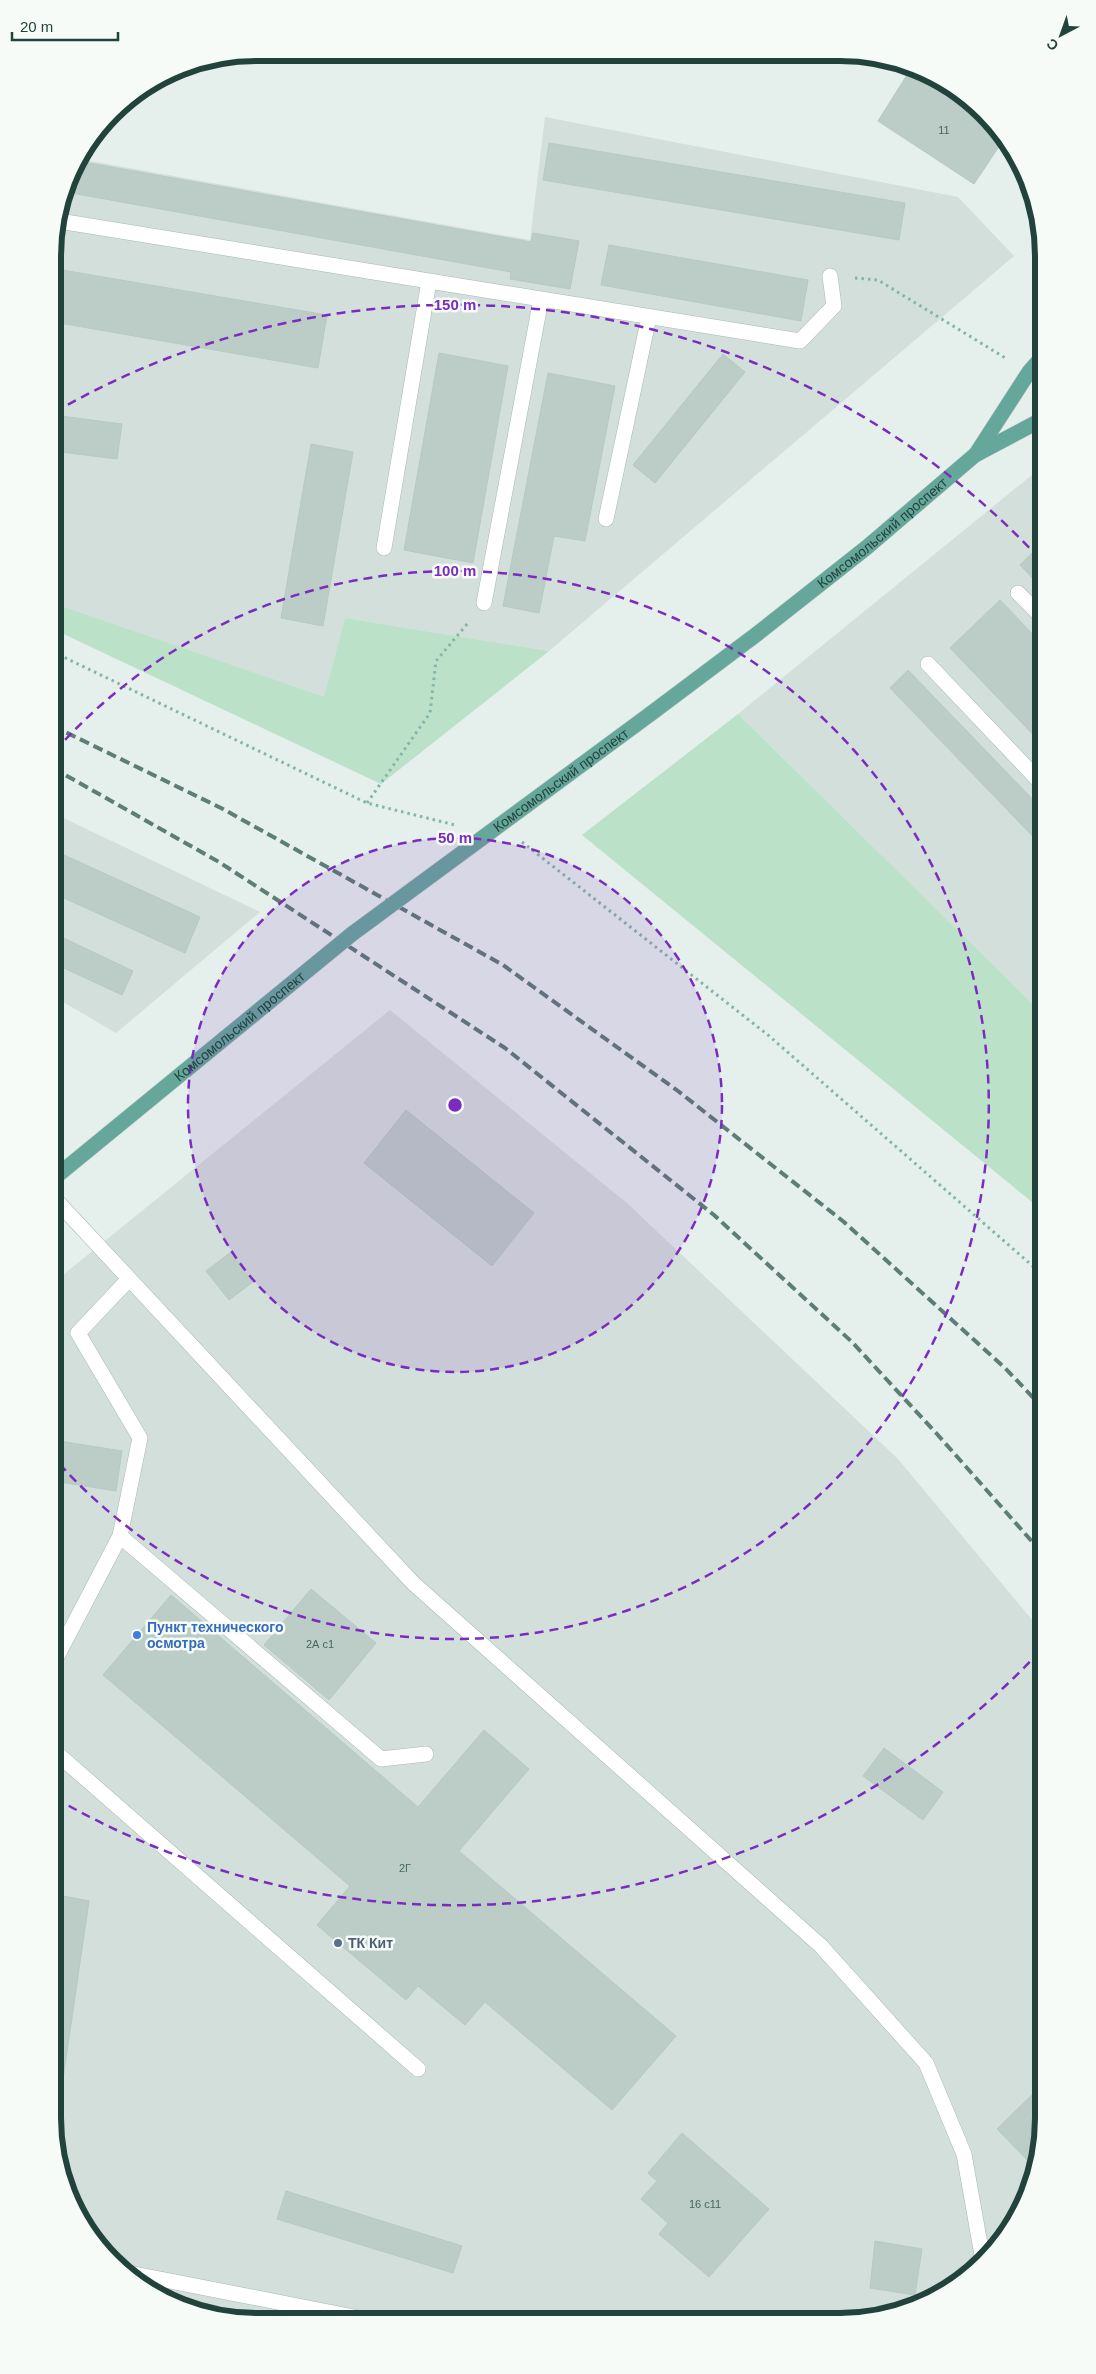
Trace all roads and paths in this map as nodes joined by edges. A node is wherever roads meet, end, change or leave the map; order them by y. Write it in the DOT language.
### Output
graph roads {
  1 [pos="64,222"];
  2 [pos="830,276"];
  3 [pos="429,281"];
  4 [pos="541,299"];
  5 [pos="649,317"];
  6 [pos="1035,366"];
  7 [pos="1029,372"];
  8 [pos="1035,424"];
  9 [pos="975,455"];
  10 [pos="606,519"];
  11 [pos="384,548"];
  12 [pos="1018,593"];
  13 [pos="484,603"];
  14 [pos="1035,610"];
  15 [pos="61,656"];
  16 [pos="928,664"];
  17 [pos="1035,777"];
  18 [pos="367,803"];
  19 [pos="464,827"];
  20 [pos="512,839"];
  21 [pos="61,1172"];
  22 [pos="61,1206"];
  23 [pos="1035,1268"];
  24 [pos="129,1278"];
  25 [pos="120,1536"];
  26 [pos="61,1649"];
  27 [pos="426,1754"];
  28 [pos="61,1757"];
  29 [pos="418,2069"];
  30 [pos="981,2252"];
  31 [pos="140,2275"];
  32 [pos="338,2313"];
  1 -- 3 [label="lane"];
  2 -- 5 [label="lane"];
  2 -- 7 [label="path"];
  3 -- 4 [label="lane"];
  3 -- 11 [label="lane"];
  4 -- 5 [label="lane"];
  4 -- 13 [label="lane"];
  5 -- 10 [label="lane"];
  6 -- 7 [label="main road, Комсомольский проспект"];
  7 -- 9 [label="main road, Комсомольский проспект"];
  8 -- 9 [label="main road, Комсомольский проспект"];
  9 -- 21 [label="main road, Комсомольский проспект, bridge"];
  12 -- 14 [label="lane"];
  13 -- 18 [label="path"];
  15 -- 18 [label="path"];
  16 -- 17 [label="lane"];
  18 -- 19 [label="path"];
  20 -- 23 [label="path"];
  22 -- 24 [label="lane"];
  24 -- 25 [label="lane"];
  24 -- 30 [label="lane"];
  25 -- 26 [label="lane"];
  25 -- 27 [label="lane"];
  28 -- 29 [label="lane"];
  31 -- 32 [label="lane"];
}
